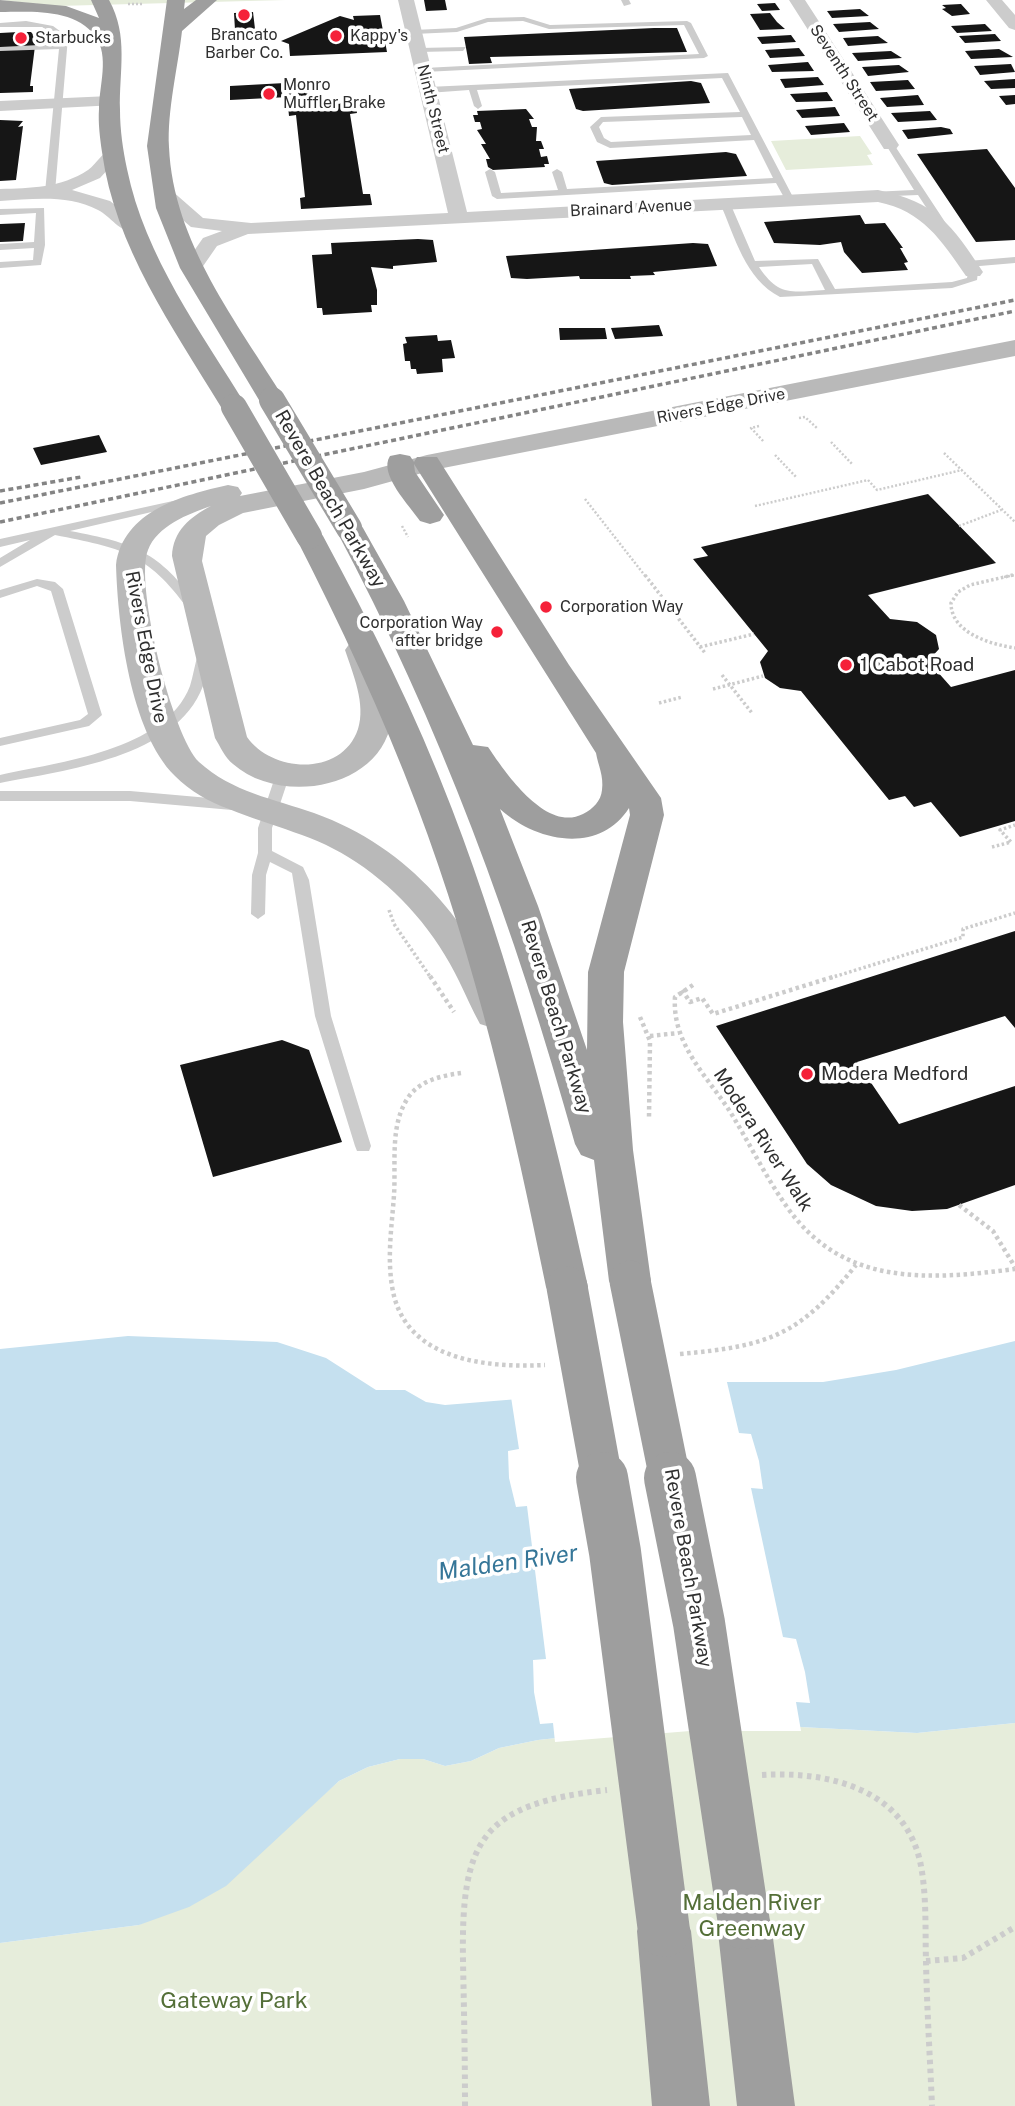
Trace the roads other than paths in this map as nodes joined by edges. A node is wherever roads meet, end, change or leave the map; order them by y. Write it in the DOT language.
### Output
graph roads {
  1 [pos="48,0"];
  2 [pos="100,0"];
  3 [pos="176,0"];
  4 [pos="208,0"];
  5 [pos="406,0"];
  6 [pos="797,0"];
  7 [pos="994,0"];
  8 [pos="0,4"];
  9 [pos="0,25"];
  10 [pos="1015,25"];
  11 [pos="172,29"];
  12 [pos="414,32"];
  13 [pos="65,46"];
  14 [pos="0,49"];
  15 [pos="463,49"];
  16 [pos="419,50"];
  17 [pos="112,53"];
  18 [pos="424,70"];
  19 [pos="472,88"];
  20 [pos="428,90"];
  21 [pos="110,101"];
  22 [pos="58,104"];
  23 [pos="0,106"];
  24 [pos="478,106"];
  25 [pos="745,114"];
  26 [pos="756,137"];
  27 [pos="890,145"];
  28 [pos="113,154"];
  29 [pos="490,172"];
  30 [pos="557,172"];
  31 [pos="779,180"];
  32 [pos="564,192"];
  33 [pos="921,192"];
  34 [pos="164,194"];
  35 [pos="0,195"];
  36 [pos="497,196"];
  37 [pos="855,196"];
  38 [pos="45,198"];
  39 [pos="789,199"];
  40 [pos="725,203"];
  41 [pos="0,212"];
  42 [pos="502,215"];
  43 [pos="459,218"];
  44 [pos="942,225"];
  45 [pos="132,228"];
  46 [pos="228,231"];
  47 [pos="40,245"];
  48 [pos="0,247"];
  49 [pos="1015,260"];
  50 [pos="753,264"];
  51 [pos="0,265"];
  52 [pos="192,268"];
  53 [pos="970,268"];
  54 [pos="832,293"];
  55 [pos="1015,348"];
  56 [pos="409,465"];
  57 [pos="209,496"];
  58 [pos="53,531"];
  59 [pos="0,544"];
  60 [pos="134,549"];
  61 [pos="0,560"];
  62 [pos="0,593"];
  63 [pos="347,608"];
  64 [pos="203,624"];
  65 [pos="436,696"];
  66 [pos="162,730"];
  67 [pos="0,742"];
  68 [pos="610,749"];
  69 [pos="283,774"];
  70 [pos="0,779"];
  71 [pos="0,796"];
  72 [pos="269,811"];
  73 [pos="265,853"];
  74 [pos="258,914"];
  75 [pos="523,1094"];
  76 [pos="363,1146"];
  77 [pos="630,1281"];
  78 [pos="681,2106"];
  79 [pos="766,2106"];
  1 -- 8 [label="highway"];
  2 -- 17 [label="highway, Revere Beach Parkway"];
  3 -- 11 [label="highway, Revere Beach Parkway"];
  4 -- 11 [label="highway"];
  5 -- 12 [label="street, Ninth Street"];
  6 -- 27 [label="street, Seventh Street"];
  7 -- 10 [label="street"];
  8 -- 17 [label="highway"];
  9 -- 13 [label="lane"];
  11 -- 34 [label="highway, Revere Beach Parkway"];
  12 -- 16 [label="street, Ninth Street"];
  12 -- 18 [label="lane"];
  13 -- 14 [label="lane"];
  13 -- 22 [label="lane"];
  15 -- 16 [label="lane"];
  16 -- 18 [label="street, Ninth Street"];
  17 -- 21 [label="highway, Revere Beach Parkway"];
  18 -- 20 [label="street, Ninth Street"];
  19 -- 20 [label="lane"];
  19 -- 24 [label="lane"];
  19 -- 25 [label="lane"];
  20 -- 43 [label="street, Ninth Street"];
  21 -- 22 [label="street"];
  21 -- 28 [label="highway, Revere Beach Parkway"];
  22 -- 23 [label="street"];
  22 -- 38 [label="lane"];
  25 -- 26 [label="lane"];
  25 -- 26 [label="lane"];
  26 -- 31 [label="lane"];
  27 -- 33 [label="lane"];
  28 -- 38 [label="street"];
  28 -- 45 [label="highway, Revere Beach Parkway"];
  29 -- 36 [label="lane"];
  30 -- 32 [label="lane"];
  31 -- 32 [label="lane"];
  31 -- 39 [label="lane"];
  32 -- 36 [label="lane"];
  33 -- 37 [label="lane"];
  33 -- 44 [label="lane"];
  34 -- 46 [label="street"];
  34 -- 52 [label="highway, Revere Beach Parkway"];
  35 -- 38 [label="street"];
  36 -- 42 [label="lane"];
  37 -- 39 [label="street, Brainard Avenue"];
  37 -- 44 [label="street, Brainard Avenue"];
  38 -- 41 [label="lane"];
  38 -- 45 [label="street"];
  38 -- 47 [label="lane"];
  39 -- 40 [label="street, Brainard Avenue"];
  40 -- 42 [label="street, Brainard Avenue"];
  40 -- 50 [label="lane"];
  42 -- 43 [label="street, Brainard Avenue"];
  43 -- 46 [label="street, Brainard Avenue"];
  44 -- 53 [label="street, Brainard Avenue"];
  45 -- 63 [label="highway, Revere Beach Parkway, bridge"];
  46 -- 52 [label="street"];
  47 -- 48 [label="lane"];
  47 -- 51 [label="lane"];
  49 -- 53 [label="lane"];
  50 -- 54 [label="lane"];
  50 -- 54 [label="lane"];
  52 -- 65 [label="highway, Revere Beach Parkway, bridge"];
  53 -- 54 [label="lane"];
  55 -- 56 [label="main road, Rivers Edge Drive"];
  56 -- 57 [label="main road, Rivers Edge Drive"];
  56 -- 64 [label="main road, Rivers Edge Drive"];
  56 -- 68 [label="highway"];
  57 -- 58 [label="lane"];
  57 -- 60 [label="main road, Rivers Edge Drive"];
  58 -- 59 [label="lane"];
  58 -- 60 [label="lane"];
  58 -- 61 [label="lane"];
  60 -- 64 [label="lane"];
  60 -- 66 [label="main road, Rivers Edge Drive"];
  62 -- 67 [label="lane"];
  63 -- 69 [label="main road, Rivers Edge Drive"];
  63 -- 75 [label="highway, Revere Beach Parkway"];
  64 -- 66 [label="lane"];
  64 -- 69 [label="main road, Rivers Edge Drive"];
  65 -- 68 [label="highway"];
  65 -- 77 [label="highway, Revere Beach Parkway"];
  66 -- 70 [label="lane"];
  66 -- 72 [label="main road, Rivers Edge Drive"];
  68 -- 77 [label="highway"];
  69 -- 72 [label="lane"];
  71 -- 72 [label="lane"];
  72 -- 73 [label="lane"];
  72 -- 75 [label="main road, Rivers Edge Drive"];
  73 -- 74 [label="lane"];
  73 -- 76 [label="lane"];
  75 -- 78 [label="highway, Revere Beach Parkway, bridge"];
  77 -- 79 [label="highway, Revere Beach Parkway, bridge"];
}
